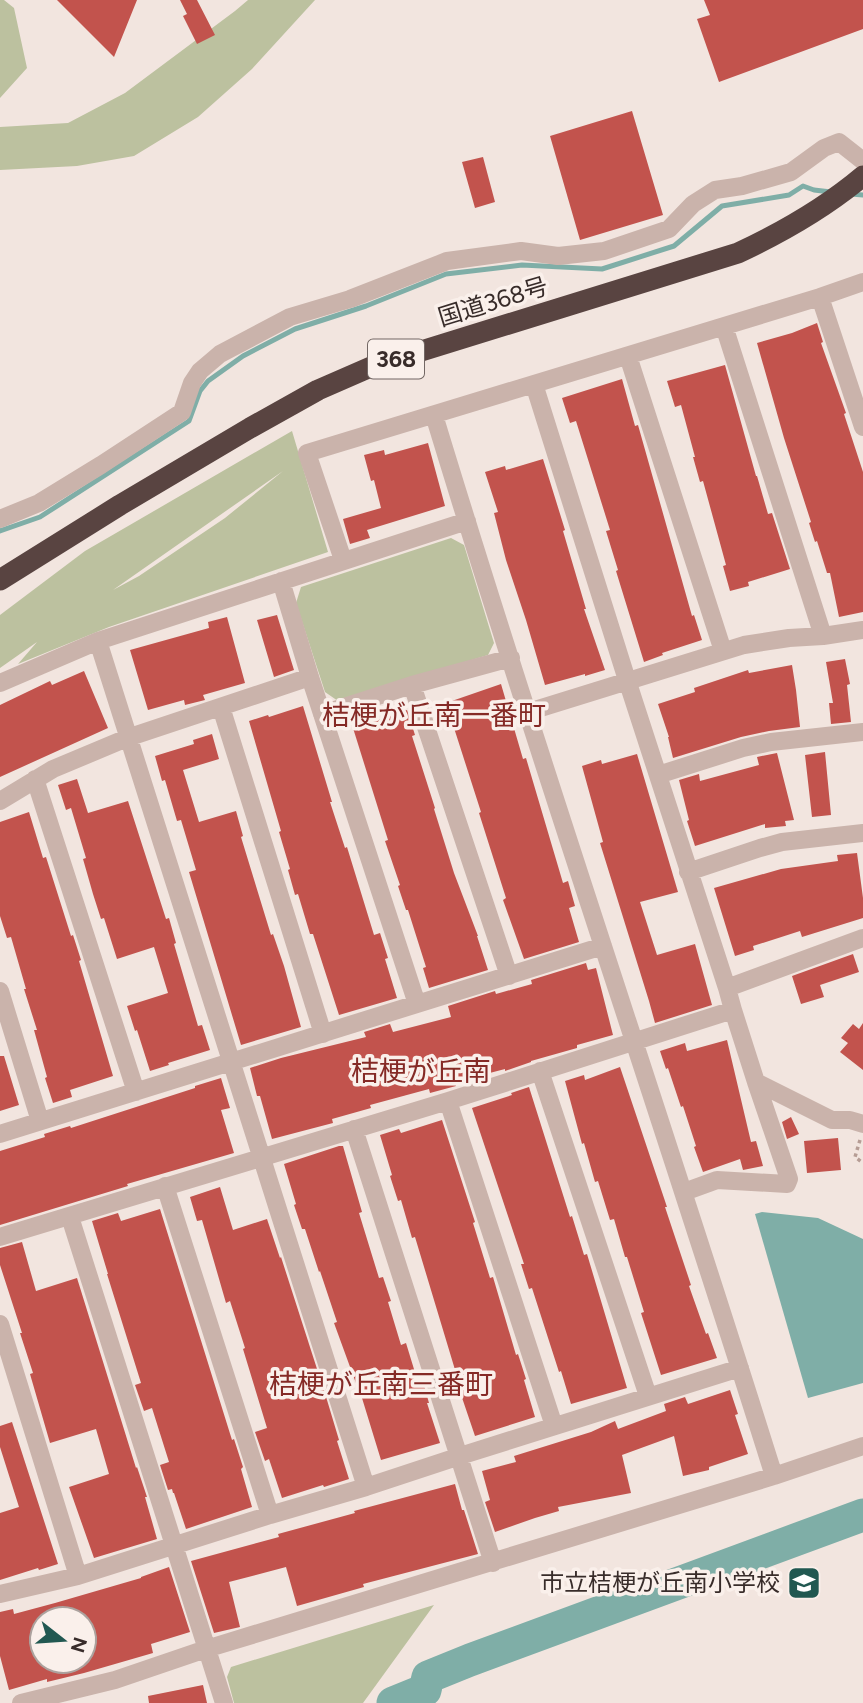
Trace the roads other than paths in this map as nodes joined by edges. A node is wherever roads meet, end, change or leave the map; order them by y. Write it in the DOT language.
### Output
graph roads {
  1 [pos="862,172"];
  2 [pos="863,282"];
  3 [pos="820,297"];
  4 [pos="723,326"];
  5 [pos="628,356"];
  6 [pos="534,384"];
  7 [pos="435,415"];
  8 [pos="863,427"];
  9 [pos="0,519"];
  10 [pos="467,521"];
  11 [pos="343,560"];
  12 [pos="0,580"];
  13 [pos="281,581"];
  14 [pos="863,630"];
  15 [pos="823,636"];
  16 [pos="97,641"];
  17 [pos="723,651"];
  18 [pos="511,657"];
  19 [pos="310,677"];
  20 [pos="627,680"];
  21 [pos="0,683"];
  22 [pos="412,685"];
  23 [pos="221,707"];
  24 [pos="528,712"];
  25 [pos="322,714"];
  26 [pos="863,732"];
  27 [pos="127,738"];
  28 [pos="658,775"];
  29 [pos="36,779"];
  30 [pos="0,801"];
  31 [pos="863,833"];
  32 [pos="688,872"];
  33 [pos="863,939"];
  34 [pos="603,946"];
  35 [pos="509,976"];
  36 [pos="727,988"];
  37 [pos="0,990"];
  38 [pos="417,1004"];
  39 [pos="733,1010"];
  40 [pos="323,1034"];
  41 [pos="633,1041"];
  42 [pos="230,1062"];
  43 [pos="540,1071"];
  44 [pos="756,1082"];
  45 [pos="136,1092"];
  46 [pos="448,1101"];
  47 [pos="40,1121"];
  48 [pos="354,1129"];
  49 [pos="862,1131"];
  50 [pos="0,1134"];
  51 [pos="260,1158"];
  52 [pos="165,1186"];
  53 [pos="684,1192"];
  54 [pos="70,1217"];
  55 [pos="0,1237"];
  56 [pos="0,1324"];
  57 [pos="740,1368"];
  58 [pos="648,1396"];
  59 [pos="554,1426"];
  60 [pos="863,1446"];
  61 [pos="460,1456"];
  62 [pos="774,1476"];
  63 [pos="366,1487"];
  64 [pos="270,1515"];
  65 [pos="174,1546"];
  66 [pos="494,1563"];
  67 [pos="78,1576"];
  68 [pos="0,1594"];
  69 [pos="206,1649"];
  70 [pos="21,1703"];
  71 [pos="224,1703"];
  1 -- 9 [label="street"];
  1 -- 12 [label="highway, 国道368号 / 368"];
  2 -- 3 [label="street"];
  3 -- 4 [label="street"];
  3 -- 8 [label="street"];
  4 -- 5 [label="street"];
  4 -- 15 [label="street"];
  5 -- 6 [label="street"];
  5 -- 17 [label="street"];
  6 -- 7 [label="street"];
  6 -- 20 [label="street"];
  7 -- 10 [label="street"];
  7 -- 11 [label="street"];
  10 -- 11 [label="street"];
  10 -- 18 [label="street"];
  11 -- 13 [label="street"];
  13 -- 16 [label="street"];
  13 -- 19 [label="street"];
  14 -- 15 [label="street"];
  15 -- 17 [label="street"];
  16 -- 21 [label="street"];
  16 -- 27 [label="street"];
  17 -- 20 [label="street"];
  18 -- 22 [label="street"];
  18 -- 24 [label="street"];
  19 -- 23 [label="street"];
  19 -- 25 [label="street"];
  20 -- 24 [label="street"];
  20 -- 28 [label="street"];
  22 -- 25 [label="street"];
  22 -- 35 [label="street"];
  23 -- 27 [label="street"];
  23 -- 40 [label="street"];
  24 -- 34 [label="street"];
  25 -- 38 [label="street"];
  26 -- 28 [label="street"];
  27 -- 29 [label="street"];
  27 -- 42 [label="street"];
  28 -- 32 [label="street"];
  29 -- 30 [label="street"];
  29 -- 45 [label="street"];
  31 -- 32 [label="street"];
  32 -- 36 [label="street"];
  33 -- 36 [label="street"];
  34 -- 35 [label="street"];
  34 -- 41 [label="street"];
  35 -- 38 [label="street"];
  36 -- 39 [label="street"];
  37 -- 47 [label="street"];
  38 -- 40 [label="street"];
  39 -- 41 [label="street"];
  39 -- 44 [label="street"];
  40 -- 42 [label="street"];
  41 -- 43 [label="street"];
  41 -- 53 [label="street"];
  42 -- 45 [label="street"];
  42 -- 51 [label="street"];
  43 -- 46 [label="street"];
  43 -- 58 [label="street"];
  44 -- 49 [label="street"];
  44 -- 53 [label="street"];
  45 -- 47 [label="street"];
  46 -- 48 [label="street"];
  46 -- 59 [label="street"];
  47 -- 50 [label="street"];
  48 -- 51 [label="street"];
  48 -- 61 [label="street"];
  51 -- 52 [label="street"];
  51 -- 63 [label="street"];
  52 -- 54 [label="street"];
  52 -- 64 [label="street"];
  53 -- 57 [label="street"];
  54 -- 55 [label="street"];
  54 -- 65 [label="street"];
  56 -- 67 [label="street"];
  57 -- 58 [label="street"];
  57 -- 62 [label="street"];
  58 -- 59 [label="street"];
  59 -- 61 [label="street"];
  60 -- 62 [label="street"];
  61 -- 63 [label="street"];
  61 -- 66 [label="street"];
  62 -- 66 [label="street"];
  63 -- 64 [label="street"];
  64 -- 65 [label="street"];
  65 -- 67 [label="street"];
  65 -- 69 [label="street"];
  66 -- 69 [label="street"];
  67 -- 68 [label="street"];
  69 -- 70 [label="street"];
  69 -- 71 [label="street"];
}
